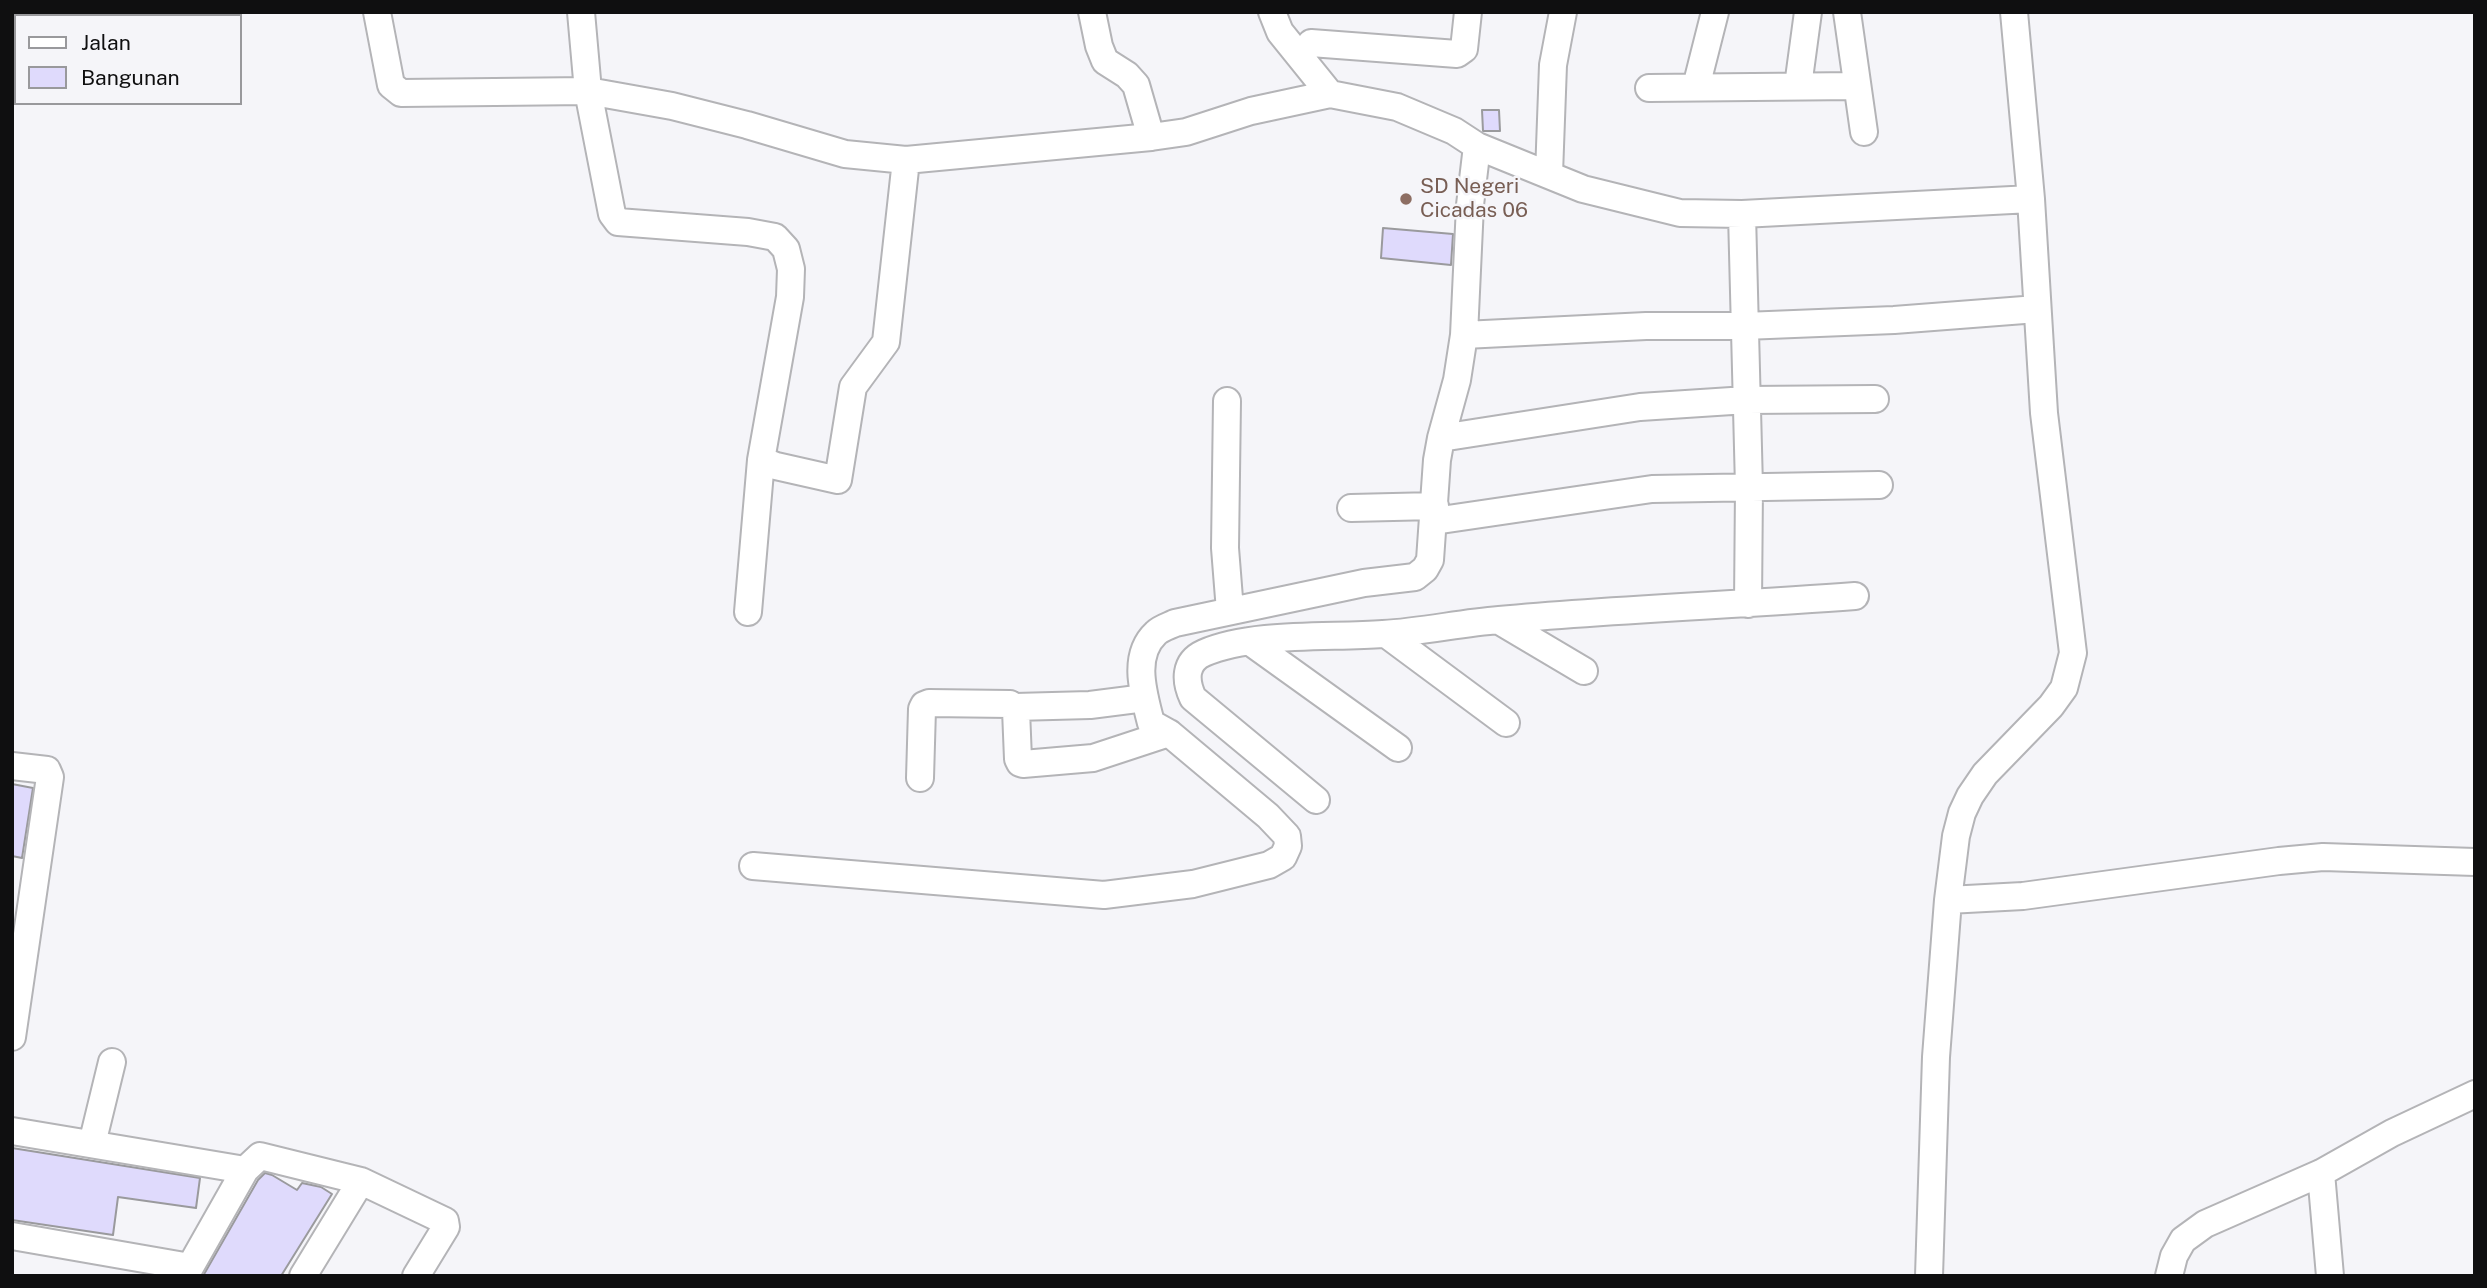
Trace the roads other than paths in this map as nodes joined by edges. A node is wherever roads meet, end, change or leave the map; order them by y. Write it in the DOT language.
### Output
graph roads {
  1 [pos="377,12"];
  2 [pos="581,12"];
  3 [pos="1092,12"];
  4 [pos="1272,12"];
  5 [pos="1468,12"];
  6 [pos="1563,12"];
  7 [pos="1715,12"];
  8 [pos="1808,12"];
  9 [pos="1847,12"];
  10 [pos="2014,12"];
  11 [pos="1311,43"];
  12 [pos="1798,86"];
  13 [pos="1857,86"];
  14 [pos="1696,87"];
  15 [pos="1649,88"];
  16 [pos="588,91"];
  17 [pos="1330,94"];
  18 [pos="1864,132"];
  19 [pos="1150,137"];
  20 [pos="1477,146"];
  21 [pos="906,160"];
  22 [pos="1549,174"];
  23 [pos="2031,199"];
  24 [pos="1742,214"];
  25 [pos="2037,309"];
  26 [pos="1744,326"];
  27 [pos="1464,335"];
  28 [pos="1875,399"];
  29 [pos="1746,400"];
  30 [pos="1227,401"];
  31 [pos="1441,438"];
  32 [pos="761,460"];
  33 [pos="1879,485"];
  34 [pos="1749,487"];
  35 [pos="1351,508"];
  36 [pos="1435,513"];
  37 [pos="1855,596"];
  38 [pos="1748,604"];
  39 [pos="1230,611"];
  40 [pos="748,612"];
  41 [pos="1498,620"];
  42 [pos="1386,634"];
  43 [pos="1248,641"];
  44 [pos="1584,671"];
  45 [pos="1144,698"];
  46 [pos="1014,707"];
  47 [pos="1506,723"];
  48 [pos="1169,733"];
  49 [pos="1398,748"];
  50 [pos="12,766"];
  51 [pos="920,778"];
  52 [pos="1316,800"];
  53 [pos="2475,862"];
  54 [pos="25,866"];
  55 [pos="752,866"];
  56 [pos="1948,900"];
  57 [pos="12,1037"];
  58 [pos="112,1062"];
  59 [pos="2475,1094"];
  60 [pos="12,1131"];
  61 [pos="92,1144"];
  62 [pos="245,1170"];
  63 [pos="2321,1173"];
  64 [pos="361,1181"];
  65 [pos="12,1236"];
  66 [pos="188,1271"];
  67 [pos="303,1276"];
  68 [pos="416,1276"];
  69 [pos="1930,1276"];
  70 [pos="2169,1276"];
  71 [pos="2330,1276"];
  1 -- 16 [label="street"];
  2 -- 16 [label="street"];
  3 -- 19 [label="street"];
  4 -- 17 [label="street"];
  5 -- 11 [label="street"];
  6 -- 22 [label="street"];
  7 -- 14 [label="street"];
  8 -- 12 [label="street"];
  9 -- 13 [label="street"];
  10 -- 23 [label="street"];
  12 -- 13 [label="street"];
  12 -- 14 [label="street"];
  13 -- 18 [label="street"];
  14 -- 15 [label="street"];
  16 -- 21 [label="street"];
  16 -- 32 [label="street"];
  17 -- 19 [label="street"];
  17 -- 20 [label="street"];
  19 -- 21 [label="street"];
  20 -- 22 [label="street"];
  20 -- 27 [label="street"];
  21 -- 32 [label="street"];
  22 -- 24 [label="street"];
  23 -- 24 [label="street"];
  23 -- 25 [label="street"];
  24 -- 26 [label="street"];
  25 -- 26 [label="street"];
  25 -- 56 [label="street"];
  26 -- 27 [label="street"];
  26 -- 29 [label="street"];
  27 -- 31 [label="street"];
  28 -- 29 [label="street"];
  29 -- 31 [label="street"];
  29 -- 34 [label="street"];
  30 -- 39 [label="street"];
  31 -- 36 [label="street"];
  32 -- 40 [label="street"];
  33 -- 34 [label="street"];
  34 -- 36 [label="street"];
  34 -- 38 [label="street"];
  35 -- 36 [label="street"];
  36 -- 39 [label="street"];
  37 -- 38 [label="street"];
  38 -- 41 [label="street"];
  39 -- 45 [label="street"];
  41 -- 42 [label="street"];
  41 -- 44 [label="street"];
  42 -- 43 [label="street"];
  42 -- 47 [label="street"];
  43 -- 49 [label="street"];
  43 -- 52 [label="street"];
  45 -- 46 [label="street"];
  45 -- 48 [label="street"];
  46 -- 48 [label="street"];
  46 -- 51 [label="street"];
  48 -- 55 [label="street"];
  50 -- 54 [label="street"];
  53 -- 56 [label="street"];
  54 -- 57 [label="street"];
  56 -- 69 [label="street"];
  58 -- 61 [label="street"];
  59 -- 63 [label="street"];
  60 -- 61 [label="street"];
  61 -- 62 [label="street"];
  62 -- 64 [label="street"];
  62 -- 66 [label="street"];
  63 -- 70 [label="street"];
  63 -- 71 [label="street"];
  64 -- 67 [label="street"];
  64 -- 68 [label="street"];
  65 -- 66 [label="street"];
}
